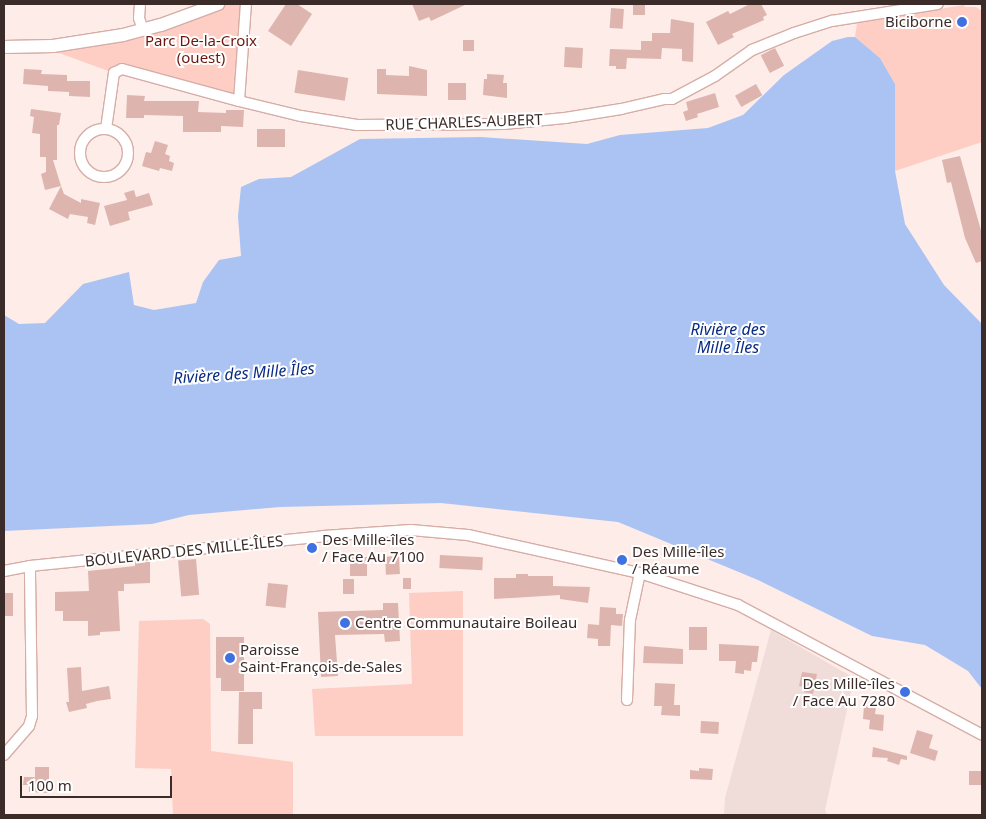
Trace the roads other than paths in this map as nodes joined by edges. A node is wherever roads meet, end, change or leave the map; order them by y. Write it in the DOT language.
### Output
graph roads {
  1 [pos="140,4"];
  2 [pos="218,4"];
  3 [pos="246,4"];
  4 [pos="938,4"];
  5 [pos="143,30"];
  6 [pos="4,47"];
  7 [pos="239,101"];
  8 [pos="106,129"];
  9 [pos="30,566"];
  10 [pos="4,571"];
  11 [pos="640,573"];
  12 [pos="627,700"];
  13 [pos="982,735"];
  14 [pos="4,755"];
  1 -- 5 [label="street"];
  2 -- 5 [label="main road"];
  3 -- 7 [label="street"];
  4 -- 7 [label="street, RUE CHARLES-AUBERT"];
  5 -- 6 [label="main road"];
  7 -- 8 [label="street, RUE CHARLES-AUBERT"];
  8 -- 8 [label="street"];
  9 -- 10 [label="street, BOULEVARD DES MILLE-ÎLES"];
  9 -- 11 [label="street, BOULEVARD DES MILLE-ÎLES"];
  9 -- 14 [label="street"];
  11 -- 12 [label="street"];
  11 -- 13 [label="street, BOULEVARD DES MILLE-ÎLES"];
}
